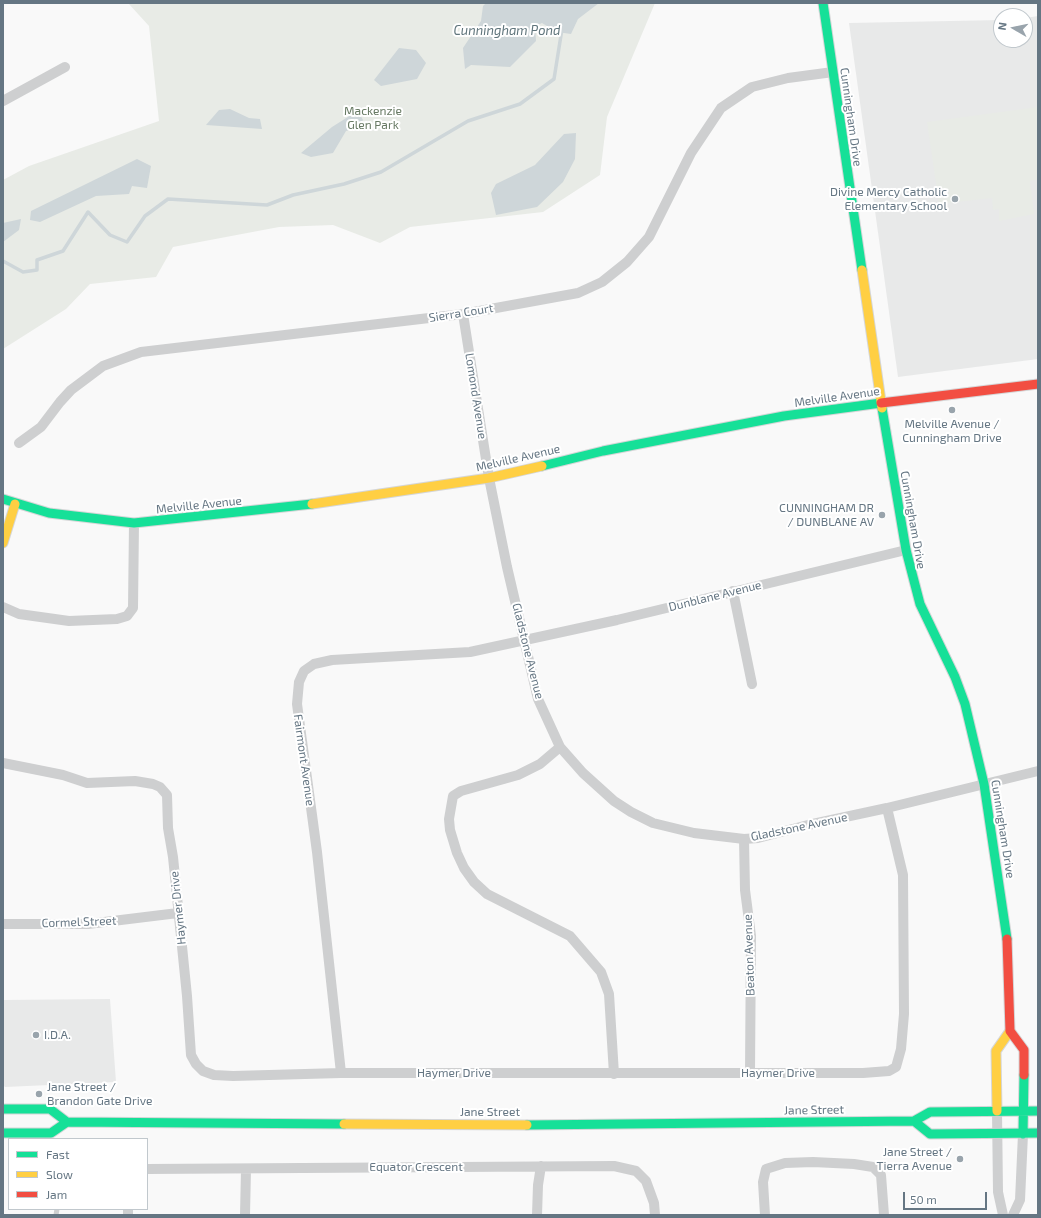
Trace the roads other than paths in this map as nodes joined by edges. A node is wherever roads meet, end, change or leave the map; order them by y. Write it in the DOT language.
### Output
graph roads {
  1 [pos="822,3"];
  2 [pos="66,66"];
  3 [pos="833,72"];
  4 [pos="3,101"];
  5 [pos="463,314"];
  6 [pos="1038,384"];
  7 [pos="881,403"];
  8 [pos="19,443"];
  9 [pos="488,478"];
  10 [pos="3,499"];
  11 [pos="15,504"];
  12 [pos="134,523"];
  13 [pos="3,543"];
  14 [pos="906,550"];
  15 [pos="733,591"];
  16 [pos="3,607"];
  17 [pos="525,640"];
  18 [pos="752,684"];
  19 [pos="560,747"];
  20 [pos="3,763"];
  21 [pos="1038,770"];
  22 [pos="984,784"];
  23 [pos="887,808"];
  24 [pos="744,839"];
  25 [pos="178,913"];
  26 [pos="3,924"];
  27 [pos="1010,1031"];
  28 [pos="750,1072"];
  29 [pos="341,1073"];
  30 [pos="614,1074"];
  31 [pos="3,1109"];
  32 [pos="997,1111"];
  33 [pos="1022,1111"];
  34 [pos="1038,1111"];
  35 [pos="914,1121"];
  36 [pos="67,1122"];
  37 [pos="3,1133"];
  38 [pos="1038,1133"];
  39 [pos="997,1134"];
  40 [pos="1023,1134"];
  41 [pos="541,1166"];
  42 [pos="148,1169"];
  43 [pos="246,1169"];
  44 [pos="245,1215"];
  45 [pos="537,1215"];
  46 [pos="655,1215"];
  47 [pos="765,1215"];
  48 [pos="884,1215"];
  49 [pos="1003,1215"];
  50 [pos="1013,1215"];
  1 -- 3 [label="street, Cunningham Drive"];
  2 -- 4 [label="street"];
  3 -- 5 [label="street, Sierra Court"];
  3 -- 7 [label="street, Cunningham Drive"];
  5 -- 8 [label="street, Sierra Court"];
  5 -- 9 [label="street, Lomond Avenue"];
  6 -- 7 [label="street, Melville Avenue"];
  7 -- 9 [label="street, Melville Avenue"];
  7 -- 14 [label="street, Cunningham Drive"];
  9 -- 12 [label="street, Melville Avenue"];
  9 -- 17 [label="street, Gladstone Avenue"];
  10 -- 11 [label="street, Melville Avenue"];
  11 -- 12 [label="street, Melville Avenue"];
  11 -- 13 [label="street"];
  12 -- 16 [label="street"];
  14 -- 15 [label="street, Dunblane Avenue"];
  14 -- 22 [label="street, Cunningham Drive"];
  15 -- 17 [label="street, Dunblane Avenue"];
  15 -- 18 [label="street"];
  17 -- 19 [label="street, Gladstone Avenue"];
  17 -- 29 [label="street, Fairmont Avenue"];
  19 -- 24 [label="street, Gladstone Avenue"];
  19 -- 30 [label="street"];
  20 -- 25 [label="street, Haymer Drive"];
  21 -- 22 [label="street, Gladstone Avenue"];
  22 -- 23 [label="street, Gladstone Avenue"];
  22 -- 27 [label="street, Cunningham Drive"];
  23 -- 24 [label="street, Gladstone Avenue"];
  23 -- 28 [label="street, Haymer Drive"];
  24 -- 28 [label="street, Beaton Avenue"];
  25 -- 26 [label="street, Cormel Street"];
  25 -- 29 [label="street, Haymer Drive"];
  27 -- 32 [label="street"];
  27 -- 33 [label="street"];
  28 -- 30 [label="street, Haymer Drive"];
  29 -- 30 [label="street, Haymer Drive"];
  31 -- 36 [label="street"];
  32 -- 33 [label="street, Jane Street"];
  32 -- 35 [label="street, Jane Street"];
  32 -- 39 [label="street"];
  33 -- 34 [label="street, Jane Street"];
  33 -- 40 [label="street"];
  35 -- 36 [label="street, Jane Street"];
  35 -- 39 [label="street"];
  36 -- 37 [label="street"];
  38 -- 40 [label="street"];
  39 -- 40 [label="street"];
  39 -- 49 [label="street"];
  40 -- 50 [label="street"];
  41 -- 43 [label="street, Equator Crescent"];
  41 -- 45 [label="street"];
  41 -- 46 [label="street, Equator Crescent"];
  42 -- 43 [label="street, Equator Crescent"];
  43 -- 44 [label="street"];
  47 -- 48 [label="street"];
}
